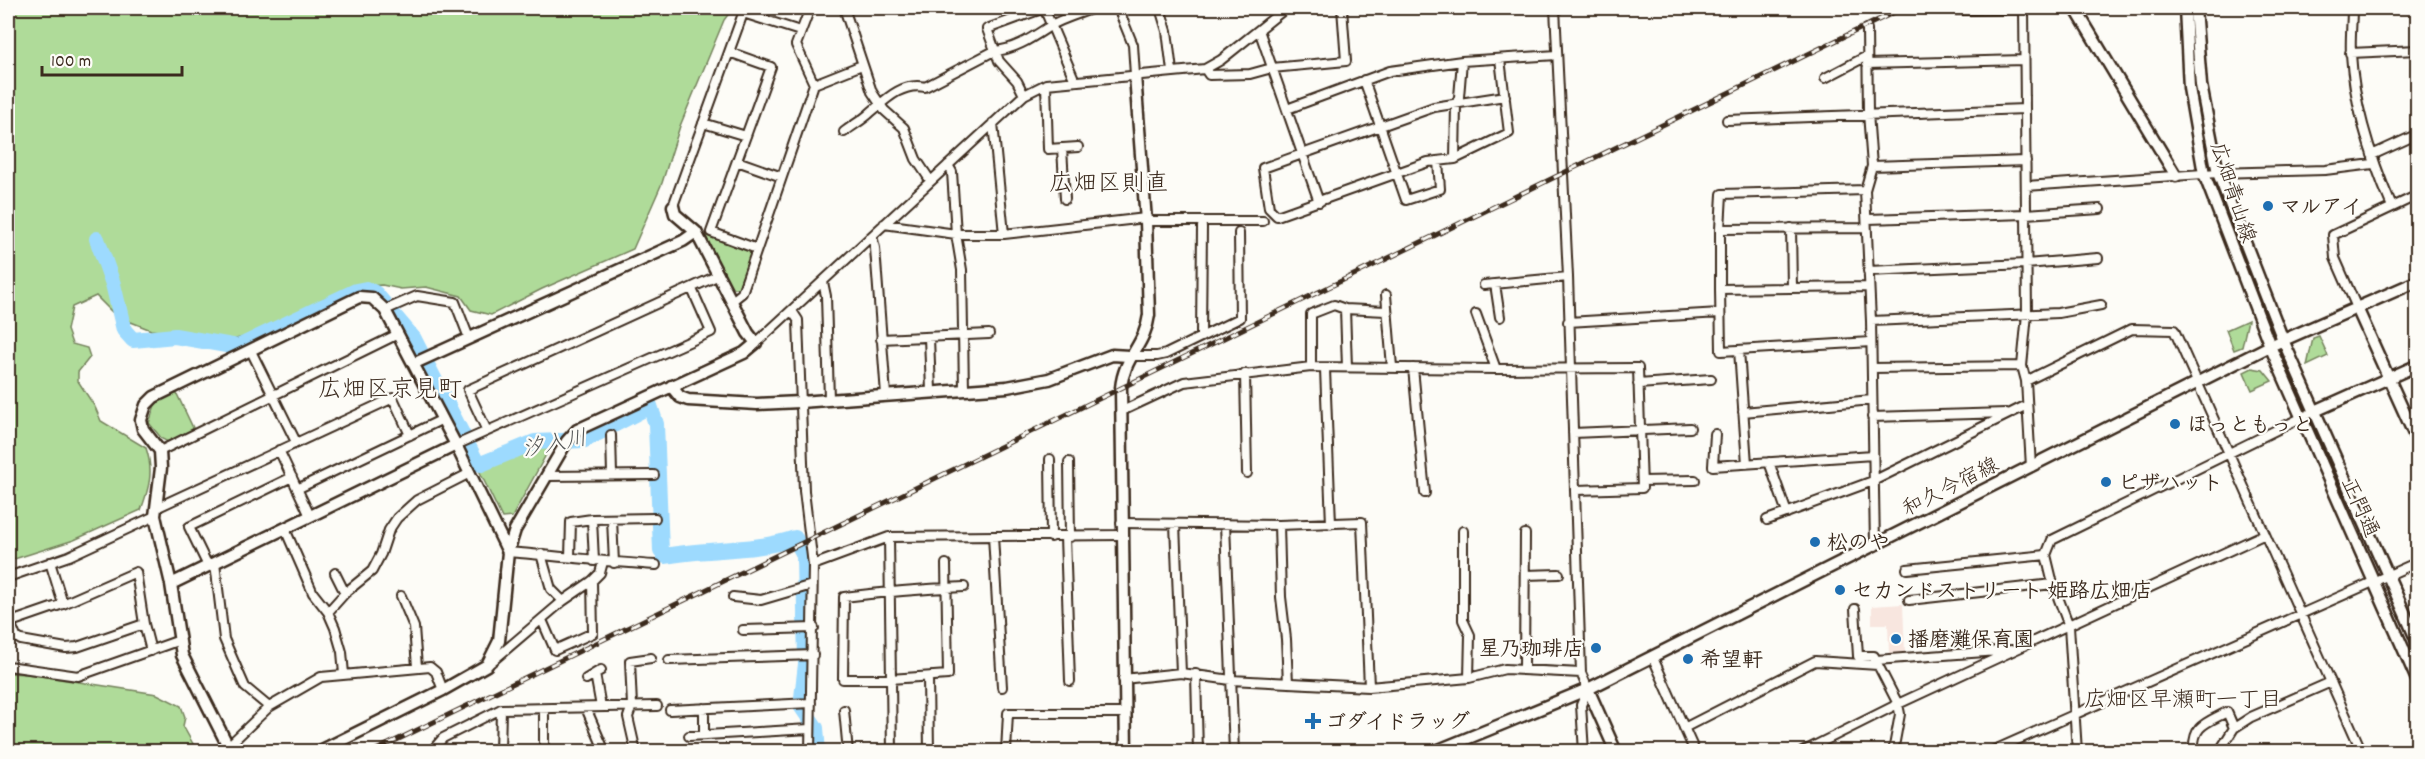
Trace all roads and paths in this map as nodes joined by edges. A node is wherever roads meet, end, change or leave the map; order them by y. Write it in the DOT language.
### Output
graph roads {
  1 [pos="810,8"];
  2 [pos="844,8"];
  3 [pos="1044,8"];
  4 [pos="1094,8"];
  5 [pos="1118,8"];
  6 [pos="1160,8"];
  7 [pos="1286,8"];
  8 [pos="1342,8"];
  9 [pos="1555,8"];
  10 [pos="1948,8"];
  11 [pos="2024,8"];
  12 [pos="2076,8"];
  13 [pos="2185,8"];
  14 [pos="2196,8"];
  15 [pos="2352,8"];
  16 [pos="744,10"];
  17 [pos="1050,26"];
  18 [pos="1866,29"];
  19 [pos="1259,30"];
  20 [pos="800,31"];
  21 [pos="2418,50"];
  22 [pos="994,51"];
  23 [pos="729,52"];
  24 [pos="2350,53"];
  25 [pos="1557,55"];
  26 [pos="1500,59"];
  27 [pos="1867,60"];
  28 [pos="2024,60"];
  29 [pos="1462,61"];
  30 [pos="862,65"];
  31 [pos="1272,68"];
  32 [pos="1204,69"];
  33 [pos="1172,72"];
  34 [pos="1136,75"];
  35 [pos="1825,78"];
  36 [pos="1075,81"];
  37 [pos="1364,81"];
  38 [pos="814,84"];
  39 [pos="1046,84"];
  40 [pos="1024,95"];
  41 [pos="1505,96"];
  42 [pos="879,103"];
  43 [pos="1456,105"];
  44 [pos="1287,109"];
  45 [pos="2025,110"];
  46 [pos="1868,113"];
  47 [pos="1727,120"];
  48 [pos="703,123"];
  49 [pos="993,123"];
  50 [pos="1381,126"];
  51 [pos="844,132"];
  52 [pos="2418,134"];
  53 [pos="746,136"];
  54 [pos="1078,147"];
  55 [pos="1062,148"];
  56 [pos="1303,155"];
  57 [pos="2372,155"];
  58 [pos="1455,159"];
  59 [pos="737,160"];
  60 [pos="1438,161"];
  61 [pos="2026,161"];
  62 [pos="2373,164"];
  63 [pos="948,165"];
  64 [pos="1872,166"];
  65 [pos="1397,173"];
  66 [pos="2218,173"];
  67 [pos="2204,174"];
  68 [pos="2176,176"];
  69 [pos="782,177"];
  70 [pos="930,180"];
  71 [pos="2026,186"];
  72 [pos="1865,190"];
  73 [pos="2418,195"];
  74 [pos="1065,199"];
  75 [pos="1319,202"];
  76 [pos="673,206"];
  77 [pos="2392,207"];
  78 [pos="2100,209"];
  79 [pos="2026,214"];
  80 [pos="1868,219"];
  81 [pos="1146,220"];
  82 [pos="1263,221"];
  83 [pos="884,224"];
  84 [pos="1202,227"];
  85 [pos="1791,228"];
  86 [pos="1866,228"];
  87 [pos="1720,229"];
  88 [pos="696,232"];
  89 [pos="1239,233"];
  90 [pos="956,234"];
  91 [pos="1004,234"];
  92 [pos="872,236"];
  93 [pos="758,249"];
  94 [pos="2098,258"];
  95 [pos="2026,264"];
  96 [pos="1868,271"];
  97 [pos="719,275"];
  98 [pos="1568,277"];
  99 [pos="2418,281"];
  100 [pos="822,282"];
  101 [pos="1495,284"];
  102 [pos="1484,285"];
  103 [pos="1868,287"];
  104 [pos="1792,288"];
  105 [pos="692,289"];
  106 [pos="1720,289"];
  107 [pos="1386,295"];
  108 [pos="732,301"];
  109 [pos="2101,305"];
  110 [pos="2358,308"];
  111 [pos="1345,309"];
  112 [pos="385,310"];
  113 [pos="792,311"];
  114 [pos="1386,311"];
  115 [pos="1720,313"];
  116 [pos="1476,314"];
  117 [pos="2027,314"];
  118 [pos="1500,317"];
  119 [pos="1871,321"];
  120 [pos="1568,322"];
  121 [pos="398,334"];
  122 [pos="989,334"];
  123 [pos="962,336"];
  124 [pos="929,337"];
  125 [pos="1201,337"];
  126 [pos="469,338"];
  127 [pos="881,339"];
  128 [pos="2283,340"];
  129 [pos="1871,342"];
  130 [pos="756,343"];
  131 [pos="2270,346"];
  132 [pos="1739,350"];
  133 [pos="251,351"];
  134 [pos="1129,356"];
  135 [pos="415,363"];
  136 [pos="2418,365"];
  137 [pos="2022,366"];
  138 [pos="1311,367"];
  139 [pos="1347,367"];
  140 [pos="1392,367"];
  141 [pos="1413,368"];
  142 [pos="1570,368"];
  143 [pos="1872,368"];
  144 [pos="1325,369"];
  145 [pos="1496,369"];
  146 [pos="1245,374"];
  147 [pos="2389,378"];
  148 [pos="1712,379"];
  149 [pos="2026,381"];
  150 [pos="2198,382"];
  151 [pos="1638,384"];
  152 [pos="671,386"];
  153 [pos="964,390"];
  154 [pos="931,392"];
  155 [pos="886,395"];
  156 [pos="272,396"];
  157 [pos="829,399"];
  158 [pos="1872,400"];
  159 [pos="800,402"];
  160 [pos="2027,405"];
  161 [pos="1122,411"];
  162 [pos="2315,411"];
  163 [pos="1743,412"];
  164 [pos="2010,413"];
  165 [pos="1872,417"];
  166 [pos="2301,418"];
  167 [pos="443,419"];
  168 [pos="1690,428"];
  169 [pos="486,431"];
  170 [pos="1640,431"];
  171 [pos="1573,433"];
  172 [pos="1715,434"];
  173 [pos="410,435"];
  174 [pos="611,435"];
  175 [pos="296,442"];
  176 [pos="2418,443"];
  177 [pos="456,445"];
  178 [pos="279,450"];
  179 [pos="160,451"];
  180 [pos="2229,453"];
  181 [pos="1873,455"];
  182 [pos="1050,459"];
  183 [pos="1069,462"];
  184 [pos="1769,462"];
  185 [pos="1747,464"];
  186 [pos="2031,467"];
  187 [pos="470,473"];
  188 [pos="1247,473"];
  189 [pos="612,475"];
  190 [pos="654,475"];
  191 [pos="548,476"];
  192 [pos="292,477"];
  193 [pos="1695,480"];
  194 [pos="1642,481"];
  195 [pos="1873,481"];
  196 [pos="297,489"];
  197 [pos="1576,490"];
  198 [pos="1425,493"];
  199 [pos="155,512"];
  200 [pos="1786,513"];
  201 [pos="310,516"];
  202 [pos="654,518"];
  203 [pos="592,519"];
  204 [pos="612,519"];
  205 [pos="1767,520"];
  206 [pos="1121,523"];
  207 [pos="1175,524"];
  208 [pos="1225,524"];
  209 [pos="1331,524"];
  210 [pos="1279,525"];
  211 [pos="285,529"];
  212 [pos="1463,531"];
  213 [pos="1525,534"];
  214 [pos="2265,534"];
  215 [pos="993,536"];
  216 [pos="1123,536"];
  217 [pos="889,537"];
  218 [pos="1050,537"];
  219 [pos="1067,537"];
  220 [pos="1875,546"];
  221 [pos="508,552"];
  222 [pos="541,554"];
  223 [pos="2046,555"];
  224 [pos="570,557"];
  225 [pos="594,561"];
  226 [pos="51,562"];
  227 [pos="603,562"];
  228 [pos="2418,562"];
  229 [pos="614,563"];
  230 [pos="212,564"];
  231 [pos="946,564"];
  232 [pos="656,565"];
  233 [pos="813,565"];
  234 [pos="1908,569"];
  235 [pos="335,573"];
  236 [pos="1559,574"];
  237 [pos="1525,575"];
  238 [pos="2387,575"];
  239 [pos="8,577"];
  240 [pos="592,581"];
  241 [pos="2373,582"];
  242 [pos="171,584"];
  243 [pos="2053,584"];
  244 [pos="812,585"];
  245 [pos="964,586"];
  246 [pos="946,588"];
  247 [pos="889,591"];
  248 [pos="345,593"];
  249 [pos="401,596"];
  250 [pos="733,597"];
  251 [pos="1909,600"];
  252 [pos="563,601"];
  253 [pos="63,604"];
  254 [pos="1855,609"];
  255 [pos="328,612"];
  256 [pos="2301,614"];
  257 [pos="542,620"];
  258 [pos="9,622"];
  259 [pos="144,624"];
  260 [pos="2069,626"];
  261 [pos="814,628"];
  262 [pos="743,630"];
  263 [pos="180,640"];
  264 [pos="2418,643"];
  265 [pos="2019,649"];
  266 [pos="151,651"];
  267 [pos="809,655"];
  268 [pos="651,658"];
  269 [pos="1653,658"];
  270 [pos="669,660"];
  271 [pos="1877,663"];
  272 [pos="487,665"];
  273 [pos="8,666"];
  274 [pos="417,667"];
  275 [pos="1524,669"];
  276 [pos="1181,673"];
  277 [pos="1581,673"];
  278 [pos="344,674"];
  279 [pos="1196,674"];
  280 [pos="928,676"];
  281 [pos="1469,678"];
  282 [pos="586,679"];
  283 [pos="890,679"];
  284 [pos="1123,679"];
  285 [pos="1231,680"];
  286 [pos="1070,681"];
  287 [pos="2331,682"];
  288 [pos="2418,682"];
  289 [pos="1288,683"];
  290 [pos="1002,687"];
  291 [pos="1370,687"];
  292 [pos="443,690"];
  293 [pos="1588,690"];
  294 [pos="811,703"];
  295 [pos="1898,704"];
  296 [pos="632,706"];
  297 [pos="657,706"];
  298 [pos="269,707"];
  299 [pos="601,707"];
  300 [pos="586,708"];
  301 [pos="704,708"];
  302 [pos="501,709"];
  303 [pos="544,710"];
  304 [pos="669,710"];
  305 [pos="844,710"];
  306 [pos="1125,713"];
  307 [pos="2075,713"];
  308 [pos="1684,728"];
  309 [pos="2234,728"];
  310 [pos="809,729"];
  311 [pos="704,735"];
  312 [pos="689,736"];
  313 [pos="225,749"];
  314 [pos="603,749"];
  315 [pos="318,752"];
  316 [pos="431,752"];
  317 [pos="500,752"];
  318 [pos="544,752"];
  319 [pos="590,752"];
  320 [pos="636,752"];
  321 [pos="810,752"];
  322 [pos="848,752"];
  323 [pos="892,752"];
  324 [pos="929,752"];
  325 [pos="1006,752"];
  326 [pos="1126,752"];
  327 [pos="1198,752"];
  328 [pos="1234,752"];
  329 [pos="1434,752"];
  330 [pos="1584,752"];
  331 [pos="1616,752"];
  332 [pos="1695,752"];
  333 [pos="1802,752"];
  334 [pos="1893,752"];
  335 [pos="1990,752"];
  336 [pos="2077,752"];
  337 [pos="2194,752"];
  338 [pos="2219,752"];
  339 [pos="2362,752"];
  1 -- 20 [label="street"];
  2 -- 30 [label="street"];
  3 -- 17 [label="street"];
  3 -- 22 [label="street"];
  4 -- 17 [label="street"];
  5 -- 34 [label="street"];
  6 -- 33 [label="street"];
  7 -- 19 [label="street"];
  8 -- 31 [label="street"];
  9 -- 25 [label="street"];
  10 -- 11 [label="street"];
  11 -- 28 [label="street"];
  12 -- 68 [label="street"];
  13 -- 67 [label="street, 広畑青山線"];
  14 -- 66 [label="street, 広畑青山線"];
  15 -- 24 [label="street"];
  16 -- 20 [label="street"];
  16 -- 23 [label="street"];
  17 -- 22 [label="street"];
  17 -- 36 [label="street"];
  18 -- 27 [label="street"];
  19 -- 31 [label="street"];
  19 -- 32 [label="street"];
  20 -- 38 [label="street"];
  21 -- 24 [label="street"];
  22 -- 40 [label="street"];
  22 -- 42 [label="street"];
  23 -- 48 [label="street"];
  23 -- 53 [label="street"];
  24 -- 57 [label="street"];
  25 -- 26 [label="street"];
  25 -- 98 [label="street"];
  26 -- 29 [label="street"];
  26 -- 41 [label="street"];
  27 -- 28 [label="street"];
  27 -- 35 [label="street"];
  27 -- 46 [label="street"];
  28 -- 45 [label="street"];
  29 -- 37 [label="street"];
  29 -- 43 [label="street"];
  30 -- 38 [label="street"];
  30 -- 42 [label="street"];
  31 -- 32 [label="street"];
  31 -- 44 [label="street"];
  32 -- 33 [label="street"];
  33 -- 34 [label="street"];
  34 -- 36 [label="street"];
  34 -- 81 [label="street"];
  36 -- 39 [label="street"];
  37 -- 44 [label="street"];
  37 -- 50 [label="street"];
  38 -- 69 [label="street"];
  39 -- 40 [label="street"];
  39 -- 55 [label="street"];
  40 -- 49 [label="street"];
  41 -- 43 [label="street"];
  41 -- 58 [label="street"];
  42 -- 51 [label="street"];
  42 -- 70 [label="street"];
  43 -- 50 [label="street"];
  43 -- 58 [label="street"];
  44 -- 56 [label="street"];
  45 -- 46 [label="street"];
  45 -- 61 [label="street"];
  46 -- 47 [label="street"];
  46 -- 64 [label="street"];
  48 -- 53 [label="street"];
  48 -- 76 [label="street"];
  49 -- 63 [label="street"];
  49 -- 91 [label="street"];
  50 -- 56 [label="street"];
  50 -- 65 [label="street"];
  52 -- 57 [label="street"];
  53 -- 59 [label="street"];
  54 -- 55 [label="street"];
  55 -- 74 [label="street"];
  56 -- 75 [label="street"];
  56 -- 75 [label="street"];
  57 -- 62 [label="street"];
  58 -- 60 [label="street"];
  59 -- 69 [label="street"];
  59 -- 93 [label="street"];
  60 -- 65 [label="street"];
  60 -- 65 [label="street"];
  61 -- 64 [label="street"];
  61 -- 71 [label="street"];
  62 -- 66 [label="street"];
  62 -- 77 [label="street"];
  63 -- 70 [label="street"];
  63 -- 90 [label="street"];
  64 -- 72 [label="street"];
  65 -- 75 [label="street"];
  66 -- 67 [label="street"];
  66 -- 128 [label="street, 広畑青山線"];
  67 -- 68 [label="street"];
  67 -- 131 [label="street, 広畑青山線"];
  68 -- 71 [label="street"];
  69 -- 93 [label="street"];
  70 -- 83 [label="street"];
  71 -- 79 [label="street"];
  72 -- 80 [label="street"];
  72 -- 87 [label="street"];
  73 -- 77 [label="street"];
  76 -- 88 [label="street"];
  77 -- 110 [label="street"];
  78 -- 79 [label="street"];
  79 -- 80 [label="street"];
  79 -- 95 [label="street"];
  80 -- 86 [label="street"];
  81 -- 82 [label="street"];
  81 -- 91 [label="street"];
  81 -- 134 [label="street"];
  83 -- 90 [label="street"];
  83 -- 92 [label="street"];
  84 -- 125 [label="street"];
  85 -- 86 [label="street"];
  85 -- 87 [label="street"];
  85 -- 104 [label="street"];
  86 -- 96 [label="street"];
  87 -- 106 [label="street"];
  88 -- 97 [label="street"];
  88 -- 126 [label="street"];
  89 -- 125 [label="street"];
  90 -- 91 [label="street"];
  90 -- 123 [label="street"];
  92 -- 100 [label="street"];
  92 -- 127 [label="street"];
  93 -- 108 [label="street"];
  94 -- 95 [label="street"];
  95 -- 96 [label="street"];
  95 -- 117 [label="street"];
  96 -- 103 [label="street"];
  97 -- 105 [label="street"];
  97 -- 108 [label="street"];
  98 -- 101 [label="street"];
  98 -- 120 [label="street"];
  99 -- 110 [label="street, 和久今宿線"];
  100 -- 113 [label="street"];
  100 -- 157 [label="street"];
  101 -- 102 [label="street"];
  101 -- 118 [label="street"];
  103 -- 104 [label="street"];
  103 -- 119 [label="street"];
  104 -- 106 [label="street"];
  105 -- 169 [label="street"];
  105 -- 169 [label="street"];
  106 -- 115 [label="street"];
  107 -- 114 [label="street"];
  108 -- 130 [label="street"];
  109 -- 117 [label="street"];
  110 -- 128 [label="street, 和久今宿線"];
  110 -- 147 [label="street"];
  111 -- 114 [label="street"];
  111 -- 138 [label="street"];
  111 -- 139 [label="street"];
  112 -- 121 [label="street"];
  112 -- 126 [label="street"];
  112 -- 133 [label="street"];
  113 -- 130 [label="street"];
  113 -- 159 [label="street"];
  114 -- 140 [label="street"];
  115 -- 120 [label="street"];
  115 -- 132 [label="street"];
  116 -- 145 [label="street"];
  117 -- 119 [label="street"];
  117 -- 137 [label="street"];
  119 -- 129 [label="street"];
  120 -- 142 [label="street"];
  121 -- 135 [label="street"];
  121 -- 156 [label="street"];
  122 -- 123 [label="street"];
  123 -- 124 [label="street"];
  123 -- 153 [label="street"];
  124 -- 127 [label="street"];
  124 -- 154 [label="street"];
  125 -- 134 [label="street"];
  126 -- 135 [label="street"];
  127 -- 155 [label="street"];
  128 -- 131 [label="street, 和久今宿線"];
  128 -- 162 [label="street, 正門通"];
  129 -- 132 [label="street"];
  129 -- 143 [label="street"];
  130 -- 152 [label="street"];
  131 -- 150 [label="street, 和久今宿線"];
  131 -- 166 [label="street, 正門通"];
  132 -- 163 [label="street"];
  133 -- 156 [label="street"];
  133 -- 179 [label="street"];
  134 -- 153 [label="street"];
  134 -- 161 [label="street"];
  135 -- 167 [label="street"];
  136 -- 147 [label="street"];
  137 -- 143 [label="street"];
  137 -- 149 [label="street"];
  138 -- 144 [label="street"];
  138 -- 146 [label="street"];
  139 -- 140 [label="street"];
  139 -- 144 [label="street"];
  140 -- 141 [label="street"];
  141 -- 145 [label="street"];
  141 -- 198 [label="street"];
  142 -- 145 [label="street"];
  142 -- 151 [label="street"];
  142 -- 171 [label="street"];
  143 -- 158 [label="street"];
  144 -- 209 [label="street"];
  146 -- 161 [label="street"];
  146 -- 188 [label="street"];
  147 -- 162 [label="street"];
  147 -- 176 [label="street"];
  148 -- 151 [label="street"];
  149 -- 150 [label="street"];
  149 -- 160 [label="street"];
  150 -- 180 [label="street"];
  150 -- 186 [label="street, 和久今宿線"];
  151 -- 170 [label="street"];
  152 -- 159 [label="street"];
  152 -- 191 [label="street"];
  153 -- 154 [label="street"];
  154 -- 155 [label="street"];
  155 -- 157 [label="street"];
  156 -- 175 [label="street"];
  156 -- 179 [label="street"];
  157 -- 159 [label="street"];
  158 -- 163 [label="street"];
  158 -- 165 [label="street"];
  159 -- 233 [label="street"];
  160 -- 164 [label="street"];
  160 -- 186 [label="street"];
  161 -- 206 [label="street"];
  162 -- 166 [label="street"];
  162 -- 238 [label="street, 正門通"];
  163 -- 185 [label="street"];
  164 -- 165 [label="street"];
  164 -- 195 [label="street"];
  165 -- 181 [label="street"];
  166 -- 180 [label="street"];
  166 -- 241 [label="street, 正門通"];
  167 -- 173 [label="street"];
  167 -- 177 [label="street"];
  168 -- 170 [label="street"];
  169 -- 177 [label="street"];
  170 -- 171 [label="street"];
  170 -- 194 [label="street"];
  171 -- 197 [label="street"];
  172 -- 185 [label="street"];
  173 -- 175 [label="street"];
  173 -- 196 [label="street"];
  174 -- 189 [label="street"];
  175 -- 178 [label="street"];
  177 -- 187 [label="street"];
  177 -- 201 [label="street"];
  178 -- 192 [label="street"];
  178 -- 199 [label="street"];
  179 -- 199 [label="street"];
  180 -- 214 [label="street"];
  180 -- 223 [label="street"];
  181 -- 184 [label="street"];
  181 -- 195 [label="street"];
  182 -- 218 [label="street"];
  183 -- 219 [label="street"];
  184 -- 185 [label="street"];
  184 -- 200 [label="street"];
  186 -- 220 [label="street, 和久今宿線"];
  187 -- 221 [label="street"];
  187 -- 248 [label="street"];
  189 -- 190 [label="street"];
  189 -- 191 [label="street"];
  191 -- 221 [label="street"];
  192 -- 196 [label="street"];
  192 -- 230 [label="street"];
  193 -- 194 [label="street"];
  194 -- 197 [label="street"];
  195 -- 200 [label="street"];
  195 -- 220 [label="street"];
  196 -- 201 [label="street"];
  197 -- 277 [label="street"];
  199 -- 226 [label="street"];
  199 -- 242 [label="street"];
  200 -- 205 [label="street"];
  201 -- 211 [label="street"];
  202 -- 204 [label="street"];
  203 -- 204 [label="street"];
  203 -- 224 [label="street"];
  203 -- 225 [label="street"];
  204 -- 229 [label="street"];
  206 -- 207 [label="street"];
  206 -- 216 [label="street"];
  207 -- 208 [label="street"];
  207 -- 276 [label="street"];
  208 -- 210 [label="street"];
  208 -- 285 [label="street"];
  209 -- 210 [label="street"];
  209 -- 291 [label="street"];
  210 -- 289 [label="street"];
  211 -- 230 [label="street"];
  211 -- 255 [label="street"];
  212 -- 281 [label="street"];
  213 -- 237 [label="street"];
  214 -- 256 [label="street"];
  214 -- 260 [label="street"];
  215 -- 217 [label="street"];
  215 -- 218 [label="street"];
  215 -- 290 [label="street"];
  216 -- 219 [label="street"];
  216 -- 284 [label="street"];
  217 -- 233 [label="street"];
  217 -- 247 [label="street"];
  218 -- 219 [label="street"];
  219 -- 286 [label="street"];
  220 -- 269 [label="street, 和久今宿線"];
  221 -- 222 [label="street"];
  221 -- 272 [label="street"];
  222 -- 224 [label="street"];
  222 -- 252 [label="street"];
  223 -- 234 [label="street"];
  223 -- 243 [label="street"];
  224 -- 225 [label="street"];
  225 -- 227 [label="street"];
  226 -- 239 [label="street"];
  226 -- 253 [label="street"];
  227 -- 229 [label="street"];
  227 -- 240 [label="street"];
  228 -- 238 [label="street"];
  229 -- 232 [label="street"];
  230 -- 242 [label="street"];
  230 -- 298 [label="street"];
  231 -- 246 [label="street"];
  233 -- 244 [label="street"];
  235 -- 248 [label="street"];
  236 -- 237 [label="street"];
  237 -- 275 [label="street"];
  238 -- 241 [label="street"];
  238 -- 264 [label="street, 正門通"];
  240 -- 252 [label="street"];
  240 -- 257 [label="street"];
  241 -- 256 [label="street"];
  241 -- 288 [label="street, 正門通"];
  242 -- 263 [label="street"];
  243 -- 251 [label="street"];
  243 -- 260 [label="street"];
  244 -- 250 [label="street"];
  244 -- 261 [label="street"];
  245 -- 246 [label="street"];
  246 -- 247 [label="street"];
  246 -- 280 [label="street"];
  247 -- 283 [label="street"];
  247 -- 283 [label="street"];
  248 -- 255 [label="street"];
  249 -- 274 [label="street"];
  252 -- 257 [label="street"];
  253 -- 258 [label="street"];
  253 -- 259 [label="street"];
  254 -- 271 [label="street"];
  255 -- 278 [label="street"];
  256 -- 287 [label="street"];
  256 -- 307 [label="street"];
  257 -- 272 [label="street"];
  258 -- 259 [label="street"];
  259 -- 266 [label="street"];
  260 -- 265 [label="street"];
  260 -- 307 [label="street"];
  261 -- 262 [label="street"];
  261 -- 267 [label="street"];
  263 -- 266 [label="street"];
  263 -- 313 [label="street"];
  265 -- 271 [label="street"];
  265 -- 295 [label="street"];
  266 -- 273 [label="street"];
  267 -- 270 [label="street"];
  267 -- 294 [label="street"];
  268 -- 296 [label="street"];
  269 -- 293 [label="street, 和久今宿線"];
  269 -- 308 [label="street"];
  271 -- 295 [label="street"];
  271 -- 308 [label="street"];
  272 -- 292 [label="street"];
  274 -- 278 [label="street"];
  274 -- 292 [label="street"];
  275 -- 277 [label="street"];
  275 -- 281 [label="street"];
  276 -- 279 [label="street"];
  276 -- 284 [label="street"];
  277 -- 293 [label="street"];
  278 -- 298 [label="street"];
  279 -- 285 [label="street"];
  279 -- 327 [label="street"];
  280 -- 283 [label="street"];
  280 -- 324 [label="street"];
  281 -- 291 [label="street"];
  282 -- 299 [label="street"];
  283 -- 323 [label="street"];
  284 -- 306 [label="street"];
  285 -- 289 [label="street"];
  285 -- 328 [label="street"];
  287 -- 309 [label="street"];
  287 -- 339 [label="street"];
  289 -- 291 [label="street"];
  292 -- 315 [label="street"];
  293 -- 329 [label="street, 和久今宿線"];
  293 -- 330 [label="street"];
  293 -- 331 [label="street"];
  294 -- 301 [label="street"];
  294 -- 310 [label="street"];
  295 -- 333 [label="street"];
  295 -- 334 [label="street"];
  296 -- 297 [label="street"];
  296 -- 299 [label="street"];
  296 -- 320 [label="street"];
  298 -- 313 [label="street"];
  299 -- 300 [label="street"];
  300 -- 303 [label="street"];
  300 -- 314 [label="street"];
  301 -- 304 [label="street"];
  301 -- 311 [label="street"];
  302 -- 303 [label="street"];
  302 -- 316 [label="street"];
  302 -- 317 [label="street"];
  303 -- 318 [label="street"];
  305 -- 322 [label="street"];
  306 -- 325 [label="street"];
  306 -- 326 [label="street"];
  307 -- 335 [label="street"];
  307 -- 336 [label="street"];
  308 -- 332 [label="street"];
  309 -- 337 [label="street"];
  309 -- 338 [label="street"];
  310 -- 311 [label="street"];
  310 -- 321 [label="street"];
  311 -- 312 [label="street"];
  314 -- 319 [label="street"];
}
